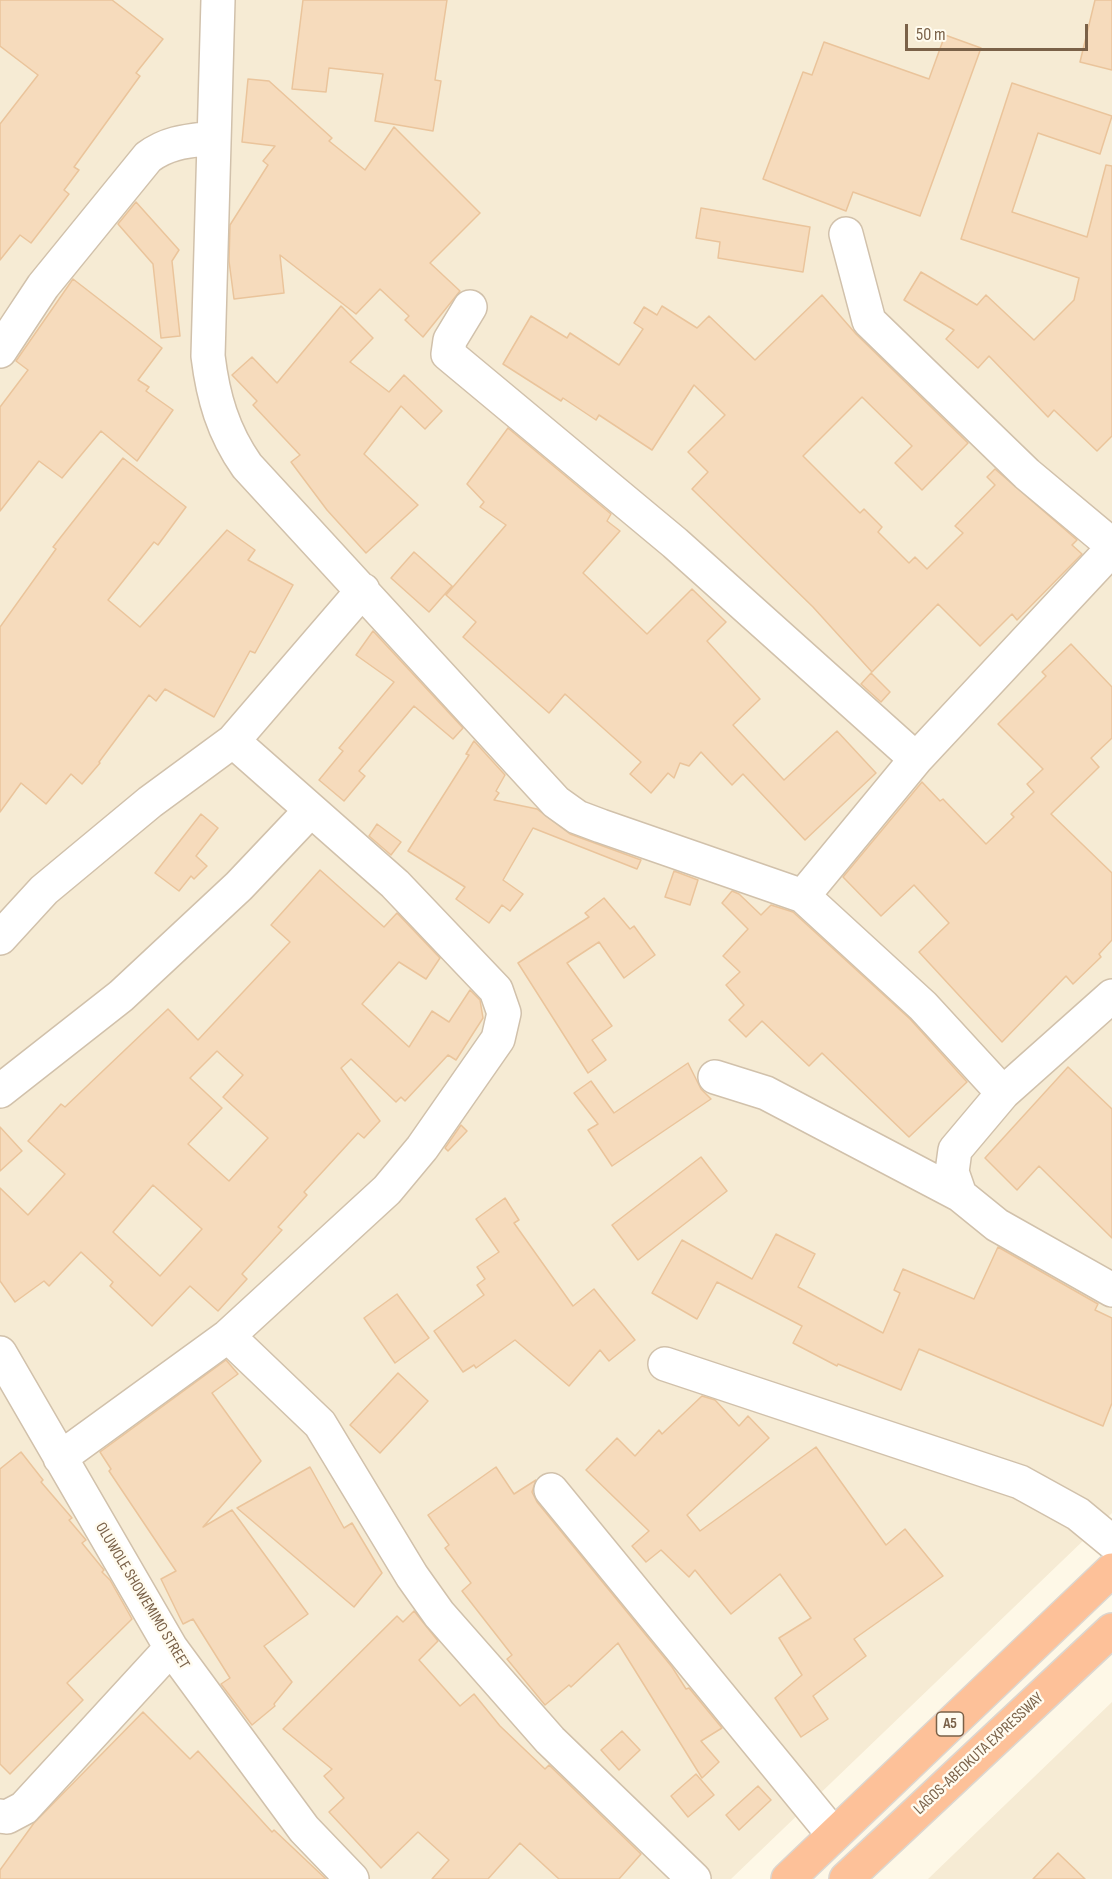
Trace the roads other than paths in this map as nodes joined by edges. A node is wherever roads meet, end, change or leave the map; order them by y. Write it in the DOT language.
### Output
graph roads {
  1 [pos="218,0"];
  2 [pos="212,138"];
  3 [pos="846,234"];
  4 [pos="470,307"];
  5 [pos="0,351"];
  6 [pos="1112,547"];
  7 [pos="363,590"];
  8 [pos="233,741"];
  9 [pos="916,759"];
  10 [pos="311,810"];
  11 [pos="803,896"];
  12 [pos="0,938"];
  13 [pos="1112,996"];
  14 [pos="715,1077"];
  15 [pos="0,1091"];
  16 [pos="1003,1093"];
  17 [pos="960,1195"];
  18 [pos="1112,1290"];
  19 [pos="228,1335"];
  20 [pos="0,1353"];
  21 [pos="665,1364"];
  22 [pos="60,1458"];
  23 [pos="551,1490"];
  24 [pos="1112,1542"];
  25 [pos="1112,1570"];
  26 [pos="1112,1630"];
  27 [pos="171,1648"];
  28 [pos="0,1816"];
  29 [pos="833,1834"];
  30 [pos="856,1876"];
  31 [pos="352,1879"];
  32 [pos="694,1879"];
  33 [pos="788,1879"];
  1 -- 2 [label="street"];
  2 -- 5 [label="street"];
  2 -- 7 [label="street"];
  3 -- 6 [label="street"];
  4 -- 9 [label="street"];
  6 -- 9 [label="street"];
  7 -- 8 [label="street"];
  7 -- 11 [label="street"];
  8 -- 10 [label="street"];
  8 -- 12 [label="street"];
  9 -- 11 [label="street"];
  10 -- 15 [label="street"];
  10 -- 19 [label="street"];
  11 -- 16 [label="street"];
  13 -- 16 [label="street"];
  14 -- 17 [label="street"];
  16 -- 17 [label="street"];
  17 -- 18 [label="street"];
  19 -- 22 [label="street"];
  19 -- 32 [label="street"];
  20 -- 22 [label="street, OLUWOLE SHOWEMIMO STREET"];
  21 -- 24 [label="street"];
  22 -- 27 [label="street, OLUWOLE SHOWEMIMO STREET"];
  23 -- 29 [label="street"];
  25 -- 29 [label="highway, A5"];
  26 -- 30 [label="highway, LAGOS-ABEOKUTA EXPRESSWAY / A5"];
  27 -- 28 [label="street"];
  27 -- 31 [label="street, OLUWOLE SHOWEMIMO STREET"];
  29 -- 33 [label="highway, A5"];
}
